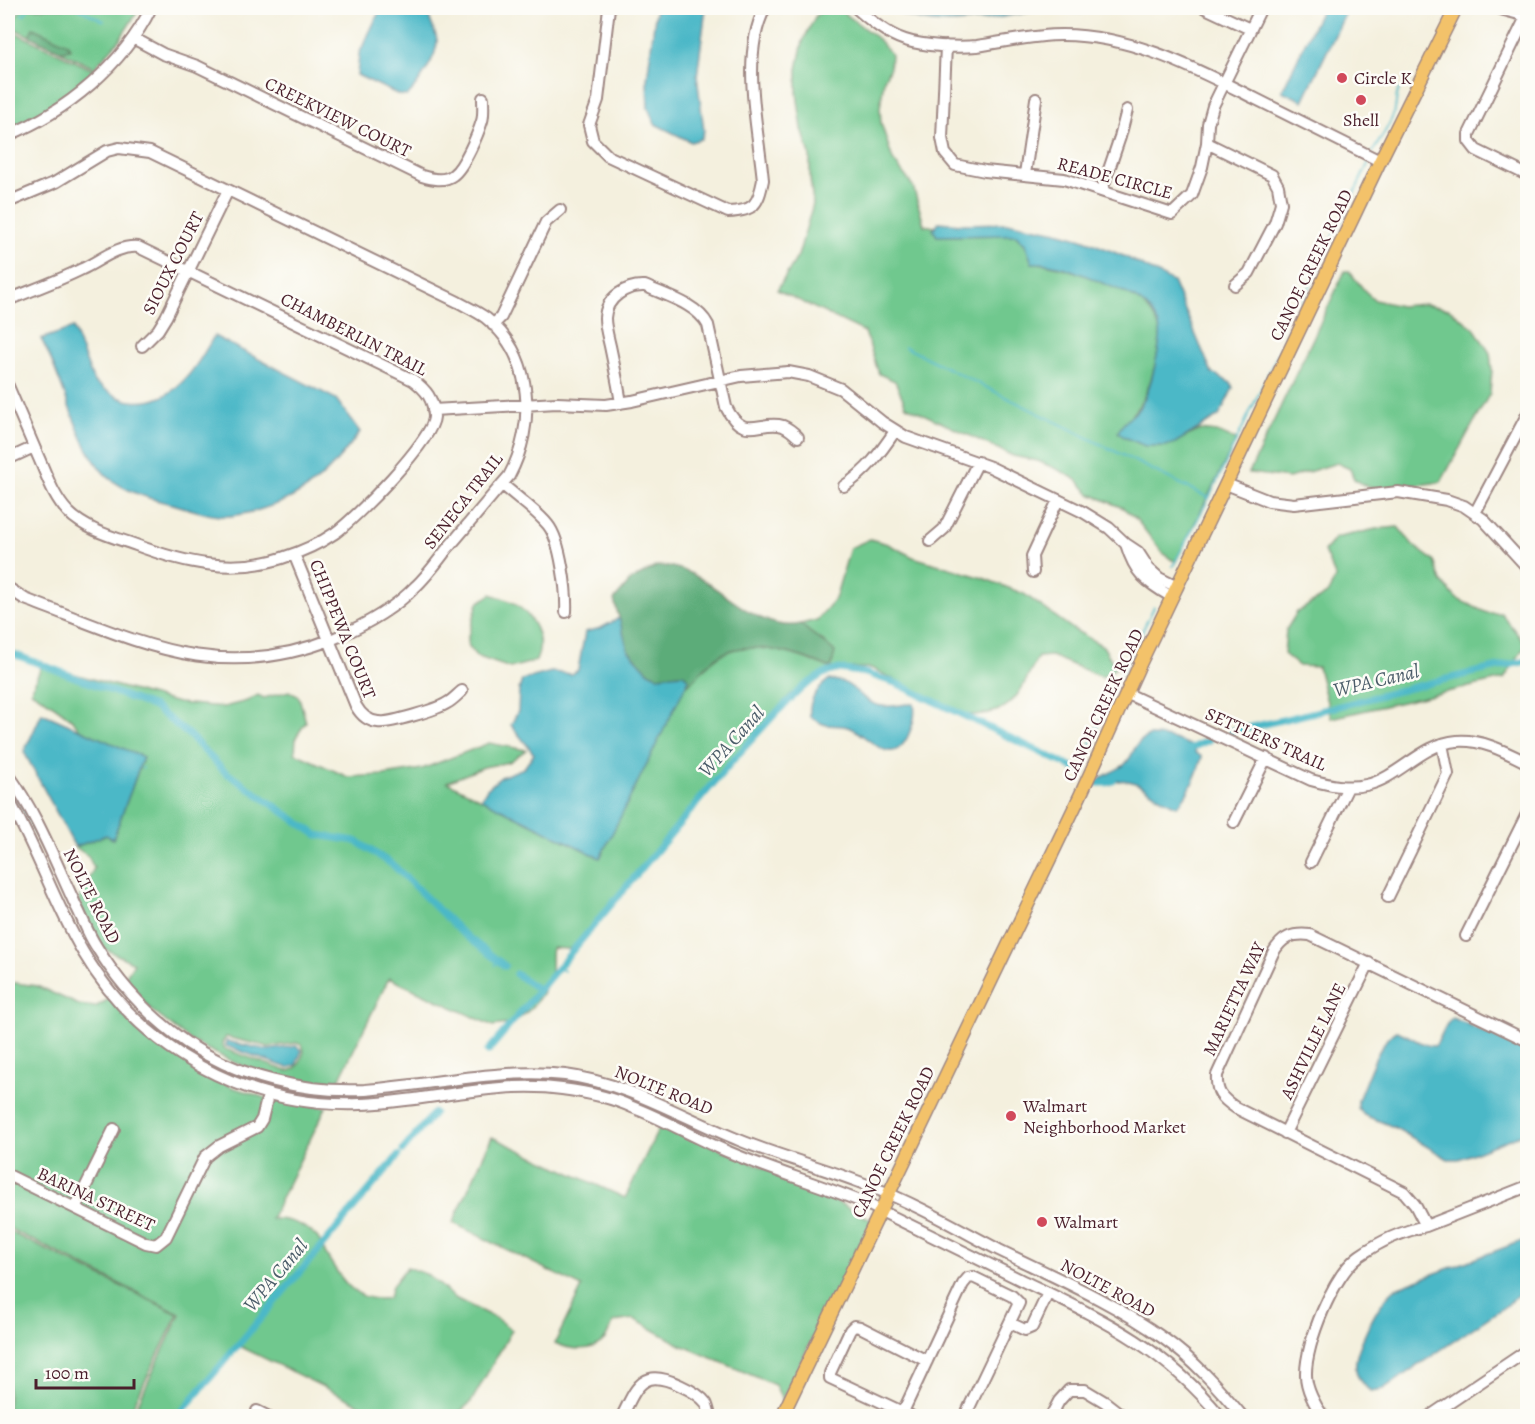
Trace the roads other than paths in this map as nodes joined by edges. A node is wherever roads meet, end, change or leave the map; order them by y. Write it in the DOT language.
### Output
graph roads {
  1 [pos="151,8"];
  2 [pos="609,8"];
  3 [pos="765,8"];
  4 [pos="856,8"];
  5 [pos="1206,8"];
  6 [pos="1261,8"];
  7 [pos="1456,8"];
  8 [pos="1498,8"];
  9 [pos="1523,13"];
  10 [pos="1250,29"];
  11 [pos="133,38"];
  12 [pos="946,46"];
  13 [pos="1223,82"];
  14 [pos="483,98"];
  15 [pos="1036,99"];
  16 [pos="1127,110"];
  17 [pos="8,135"];
  18 [pos="1207,143"];
  19 [pos="1380,161"];
  20 [pos="1527,172"];
  21 [pos="1025,174"];
  22 [pos="228,190"];
  23 [pos="1101,190"];
  24 [pos="8,202"];
  25 [pos="560,210"];
  26 [pos="189,270"];
  27 [pos="1235,285"];
  28 [pos="8,300"];
  29 [pos="493,325"];
  30 [pos="142,346"];
  31 [pos="720,381"];
  32 [pos="8,386"];
  33 [pos="621,403"];
  34 [pos="526,404"];
  35 [pos="433,410"];
  36 [pos="1527,413"];
  37 [pos="896,430"];
  38 [pos="798,437"];
  39 [pos="34,447"];
  40 [pos="8,459"];
  41 [pos="978,462"];
  42 [pos="1226,483"];
  43 [pos="502,484"];
  44 [pos="844,486"];
  45 [pos="1058,500"];
  46 [pos="1475,513"];
  47 [pos="930,541"];
  48 [pos="294,554"];
  49 [pos="1527,568"];
  50 [pos="1033,572"];
  51 [pos="8,588"];
  52 [pos="1175,592"];
  53 [pos="566,612"];
  54 [pos="329,640"];
  55 [pos="462,691"];
  56 [pos="1126,693"];
  57 [pos="1442,744"];
  58 [pos="1266,758"];
  59 [pos="1527,763"];
  60 [pos="8,774"];
  61 [pos="1348,787"];
  62 [pos="8,799"];
  63 [pos="1527,812"];
  64 [pos="1234,822"];
  65 [pos="1311,862"];
  66 [pos="1388,897"];
  67 [pos="1466,936"];
  68 [pos="1370,963"];
  69 [pos="1527,1041"];
  70 [pos="501,1075"];
  71 [pos="470,1077"];
  72 [pos="339,1090"];
  73 [pos="486,1090"];
  74 [pos="458,1093"];
  75 [pos="268,1095"];
  76 [pos="114,1129"];
  77 [pos="1286,1133"];
  78 [pos="8,1175"];
  79 [pos="1527,1186"];
  80 [pos="888,1193"];
  81 [pos="75,1208"];
  82 [pos="880,1210"];
  83 [pos="1426,1226"];
  84 [pos="1063,1282"];
  85 [pos="1051,1295"];
  86 [pos="1010,1323"];
  87 [pos="1527,1350"];
  88 [pos="927,1361"];
  89 [pos="257,1411"];
  90 [pos="907,1414"];
  91 [pos="267,1416"];
  92 [pos="622,1416"];
  93 [pos="710,1416"];
  94 [pos="782,1416"];
  95 [pos="965,1416"];
  96 [pos="1051,1416"];
  97 [pos="1123,1416"];
  98 [pos="1220,1416"];
  99 [pos="1242,1416"];
  100 [pos="1323,1416"];
  101 [pos="1430,1416"];
  1 -- 11 [label="street"];
  2 -- 3 [label="street"];
  4 -- 12 [label="street"];
  5 -- 10 [label="street"];
  6 -- 10 [label="street, READE CIRCLE"];
  7 -- 19 [label="main road, CANOE CREEK ROAD"];
  8 -- 9 [label="street"];
  9 -- 20 [label="street"];
  10 -- 13 [label="street, READE CIRCLE"];
  11 -- 14 [label="street, CREEKVIEW COURT"];
  11 -- 17 [label="street"];
  12 -- 13 [label="street"];
  12 -- 21 [label="street, READE CIRCLE"];
  13 -- 18 [label="street, READE CIRCLE"];
  13 -- 19 [label="street"];
  15 -- 21 [label="street"];
  16 -- 23 [label="street"];
  18 -- 23 [label="street, READE CIRCLE"];
  18 -- 27 [label="street"];
  19 -- 42 [label="main road, CANOE CREEK ROAD"];
  21 -- 23 [label="street, READE CIRCLE"];
  22 -- 24 [label="street, SENECA TRAIL"];
  22 -- 26 [label="street, SIOUX COURT"];
  22 -- 29 [label="street, SENECA TRAIL"];
  25 -- 29 [label="street"];
  26 -- 28 [label="street, CHAMBERLIN TRAIL"];
  26 -- 30 [label="street, SIOUX COURT"];
  26 -- 35 [label="street, CHAMBERLIN TRAIL"];
  29 -- 34 [label="street, SENECA TRAIL"];
  31 -- 33 [label="street"];
  31 -- 33 [label="street"];
  31 -- 37 [label="street"];
  31 -- 38 [label="street"];
  32 -- 39 [label="street"];
  33 -- 34 [label="street"];
  34 -- 35 [label="street"];
  34 -- 43 [label="street, SENECA TRAIL"];
  35 -- 48 [label="street"];
  36 -- 46 [label="street"];
  37 -- 41 [label="street"];
  37 -- 44 [label="street"];
  39 -- 40 [label="street"];
  39 -- 48 [label="street"];
  41 -- 45 [label="street"];
  41 -- 47 [label="street"];
  42 -- 46 [label="street"];
  42 -- 52 [label="main road, CANOE CREEK ROAD"];
  43 -- 53 [label="street"];
  43 -- 54 [label="street, SENECA TRAIL"];
  45 -- 50 [label="street"];
  45 -- 52 [label="street"];
  46 -- 49 [label="street"];
  48 -- 54 [label="street, CHIPPEWA COURT"];
  51 -- 54 [label="street, SENECA TRAIL"];
  52 -- 56 [label="main road, CANOE CREEK ROAD"];
  54 -- 55 [label="street, CHIPPEWA COURT"];
  56 -- 58 [label="street, SETTLERS TRAIL"];
  56 -- 80 [label="main road, CANOE CREEK ROAD"];
  57 -- 59 [label="street, SETTLERS TRAIL"];
  57 -- 61 [label="street, SETTLERS TRAIL"];
  57 -- 66 [label="street"];
  58 -- 61 [label="street, SETTLERS TRAIL"];
  58 -- 64 [label="street"];
  60 -- 72 [label="street, NOLTE ROAD"];
  61 -- 65 [label="street"];
  62 -- 75 [label="street, NOLTE ROAD"];
  63 -- 67 [label="street"];
  68 -- 69 [label="street, MARIETTA WAY"];
  68 -- 77 [label="street, ASHVILLE LANE"];
  68 -- 77 [label="street, MARIETTA WAY"];
  70 -- 71 [label="street, NOLTE ROAD"];
  70 -- 73 [label="street"];
  70 -- 80 [label="street, NOLTE ROAD"];
  71 -- 72 [label="street, NOLTE ROAD"];
  71 -- 74 [label="street"];
  72 -- 75 [label="street"];
  73 -- 74 [label="street, NOLTE ROAD"];
  73 -- 82 [label="street, NOLTE ROAD"];
  74 -- 75 [label="street, NOLTE ROAD"];
  75 -- 81 [label="street, BARINA STREET"];
  76 -- 81 [label="street"];
  77 -- 83 [label="street, MARIETTA WAY"];
  78 -- 81 [label="street, BARINA STREET"];
  79 -- 83 [label="street"];
  80 -- 82 [label="main road, CANOE CREEK ROAD"];
  80 -- 84 [label="street, NOLTE ROAD"];
  82 -- 85 [label="street, NOLTE ROAD"];
  82 -- 94 [label="main road, CANOE CREEK ROAD"];
  83 -- 100 [label="street"];
  84 -- 85 [label="street"];
  84 -- 99 [label="street, NOLTE ROAD"];
  85 -- 86 [label="street"];
  85 -- 98 [label="street, NOLTE ROAD"];
  86 -- 88 [label="street"];
  86 -- 95 [label="street"];
  87 -- 101 [label="street"];
  88 -- 90 [label="street"];
  88 -- 90 [label="street"];
  89 -- 91 [label="street"];
  92 -- 93 [label="street"];
  96 -- 97 [label="street"];
}
